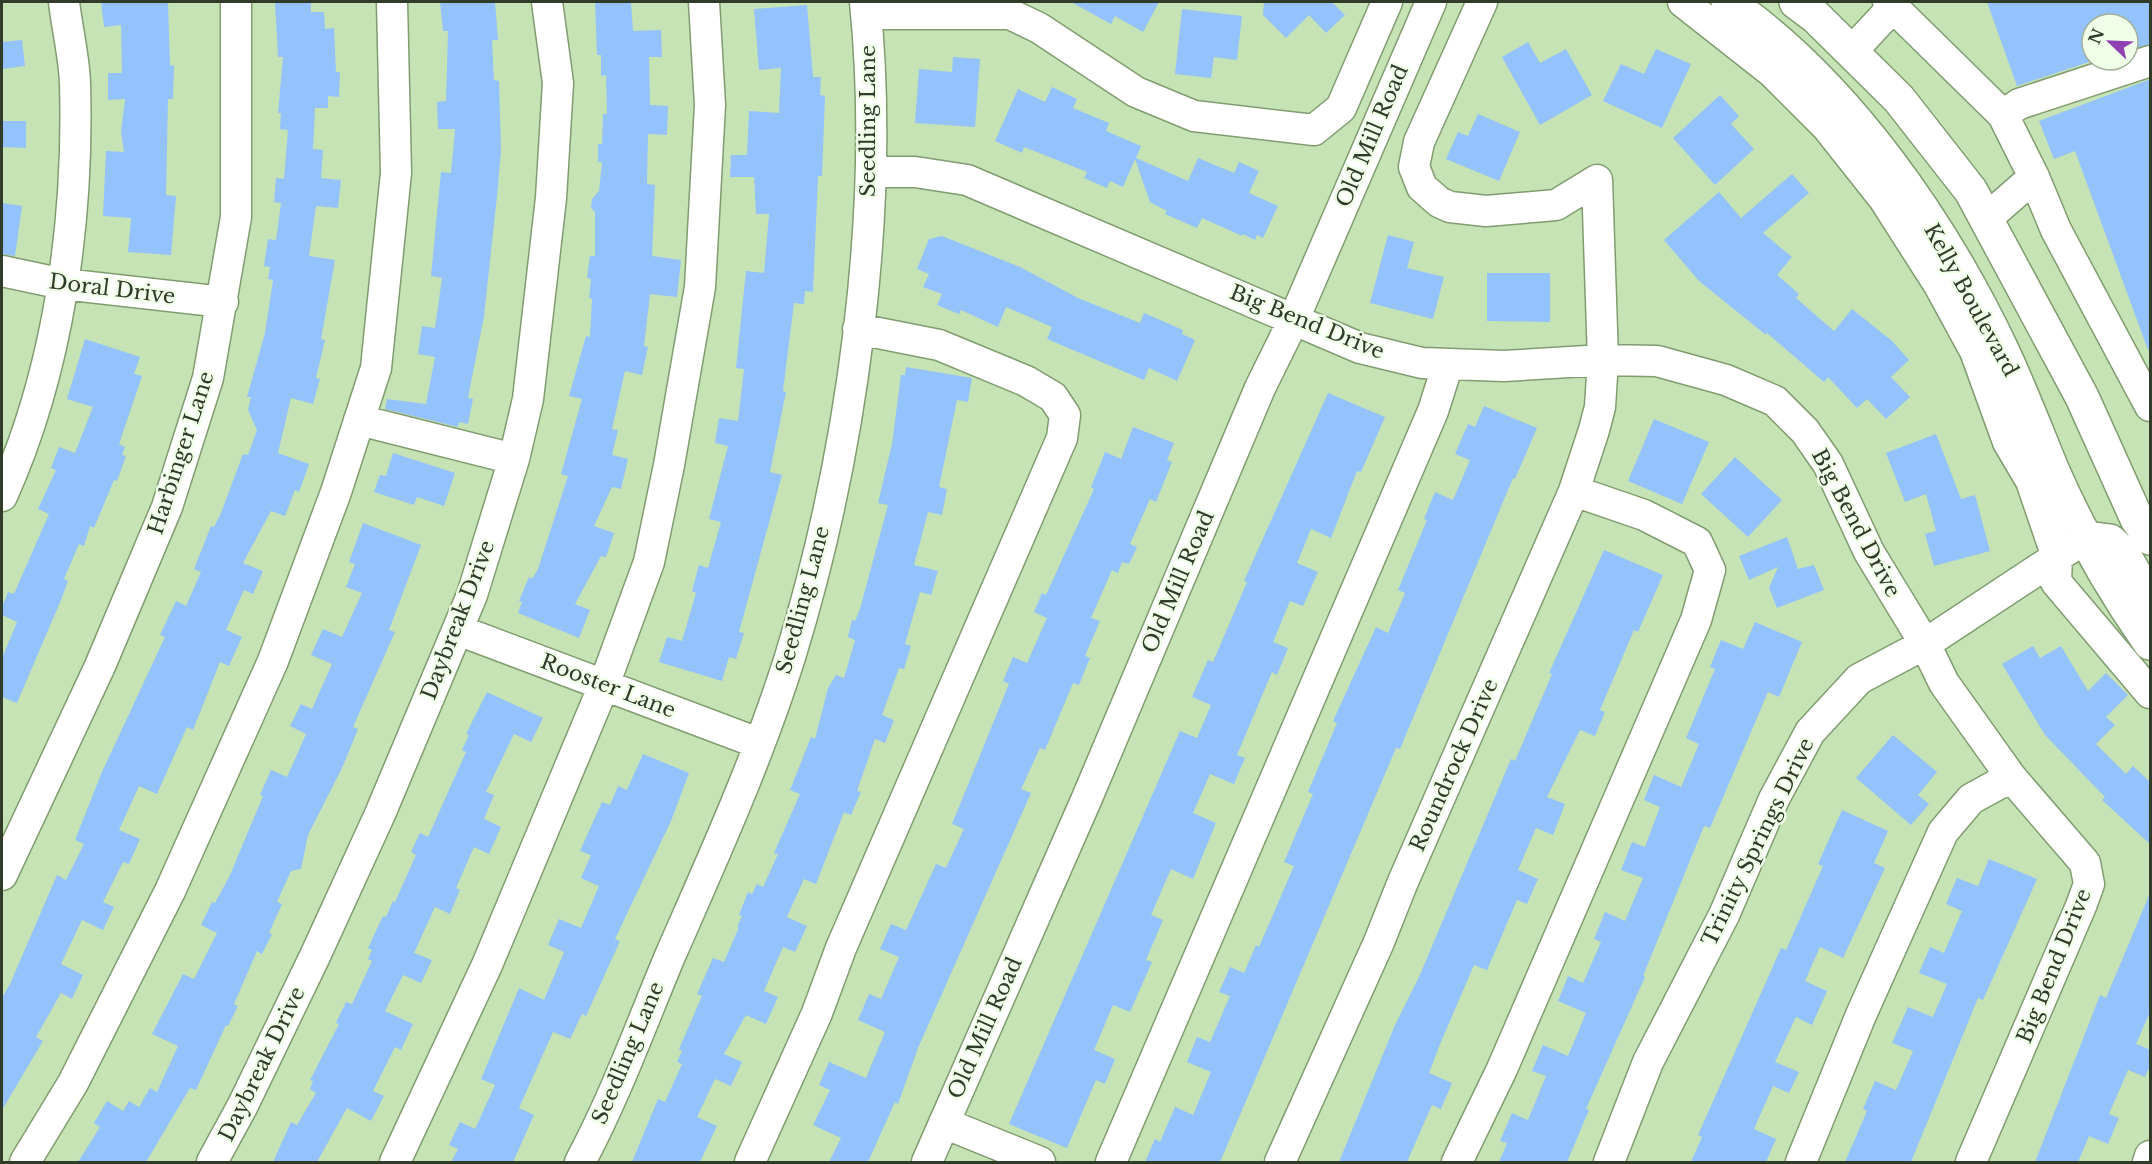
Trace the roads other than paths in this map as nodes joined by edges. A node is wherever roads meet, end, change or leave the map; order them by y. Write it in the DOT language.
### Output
graph roads {
  1 [pos="64,2"];
  2 [pos="236,2"];
  3 [pos="392,2"];
  4 [pos="547,2"];
  5 [pos="704,2"];
  6 [pos="1387,2"];
  7 [pos="1431,2"];
  8 [pos="1482,2"];
  9 [pos="1683,2"];
  10 [pos="1728,2"];
  11 [pos="1796,2"];
  12 [pos="1890,4"];
  13 [pos="866,8"];
  14 [pos="1010,8"];
  15 [pos="1852,51"];
  16 [pos="2151,61"];
  17 [pos="2003,115"];
  18 [pos="871,172"];
  19 [pos="2034,177"];
  20 [pos="1986,219"];
  21 [pos="1944,242"];
  22 [pos="2,272"];
  23 [pos="63,284"];
  24 [pos="223,302"];
  25 [pos="1294,319"];
  26 [pos="858,329"];
  27 [pos="1603,360"];
  28 [pos="1448,364"];
  29 [pos="2151,406"];
  30 [pos="358,420"];
  31 [pos="514,459"];
  32 [pos="1574,491"];
  33 [pos="2,496"];
  34 [pos="2146,528"];
  35 [pos="2087,538"];
  36 [pos="2056,556"];
  37 [pos="2151,600"];
  38 [pos="458,630"];
  39 [pos="2151,643"];
  40 [pos="1925,644"];
  41 [pos="604,685"];
  42 [pos="2151,693"];
  43 [pos="758,743"];
  44 [pos="2011,777"];
  45 [pos="2,875"];
  46 [pos="944,1123"];
  47 [pos="2151,1156"];
  48 [pos="25,1162"];
  49 [pos="212,1162"];
  50 [pos="395,1162"];
  51 [pos="580,1162"];
  52 [pos="750,1162"];
  53 [pos="927,1162"];
  54 [pos="1040,1162"];
  55 [pos="1111,1162"];
  56 [pos="1280,1162"];
  57 [pos="1457,1162"];
  58 [pos="1609,1162"];
  59 [pos="1801,1162"];
  60 [pos="1971,1162"];
  61 [pos="2148,1162"];
  1 -- 23 [label="street"];
  2 -- 24 [label="street, Harbinger Lane"];
  3 -- 30 [label="street"];
  4 -- 31 [label="street, Daybreak Drive"];
  5 -- 41 [label="street"];
  6 -- 14 [label="street"];
  7 -- 25 [label="street, Old Mill Road"];
  8 -- 27 [label="street, Roundrock Drive"];
  9 -- 36 [label="street"];
  10 -- 21 [label="main road, Kelly Boulevard"];
  11 -- 15 [label="main road"];
  12 -- 15 [label="street"];
  12 -- 17 [label="street"];
  13 -- 14 [label="street"];
  13 -- 18 [label="street, Seedling Lane"];
  15 -- 20 [label="main road"];
  16 -- 17 [label="street"];
  17 -- 19 [label="street"];
  18 -- 25 [label="street, Big Bend Drive"];
  18 -- 26 [label="street, Seedling Lane"];
  19 -- 20 [label="street"];
  19 -- 29 [label="street"];
  20 -- 21 [label="main road"];
  20 -- 34 [label="main road"];
  21 -- 35 [label="main road, Kelly Boulevard"];
  22 -- 23 [label="street, Doral Drive"];
  23 -- 24 [label="street, Doral Drive"];
  23 -- 33 [label="street"];
  24 -- 45 [label="street, Harbinger Lane"];
  25 -- 28 [label="street, Big Bend Drive"];
  25 -- 46 [label="street, Old Mill Road"];
  26 -- 43 [label="street, Seedling Lane"];
  26 -- 52 [label="street"];
  27 -- 28 [label="street, Big Bend Drive"];
  27 -- 32 [label="street, Roundrock Drive"];
  27 -- 40 [label="street, Big Bend Drive"];
  28 -- 55 [label="street"];
  30 -- 31 [label="street"];
  30 -- 48 [label="street"];
  31 -- 38 [label="street, Daybreak Drive"];
  32 -- 56 [label="street, Roundrock Drive"];
  32 -- 57 [label="street"];
  35 -- 36 [label="street, Trinity Springs Drive"];
  35 -- 37 [label="main road"];
  35 -- 39 [label="main road, Kelly Boulevard"];
  36 -- 40 [label="street, Trinity Springs Drive"];
  36 -- 42 [label="street"];
  38 -- 41 [label="street, Rooster Lane"];
  38 -- 49 [label="street, Daybreak Drive"];
  40 -- 44 [label="street, Big Bend Drive"];
  40 -- 58 [label="street, Trinity Springs Drive"];
  41 -- 43 [label="street, Rooster Lane"];
  41 -- 50 [label="street"];
  43 -- 51 [label="street, Seedling Lane"];
  44 -- 59 [label="street"];
  44 -- 60 [label="street, Big Bend Drive"];
  46 -- 53 [label="street, Old Mill Road"];
  46 -- 54 [label="street"];
  47 -- 61 [label="street"];
}
